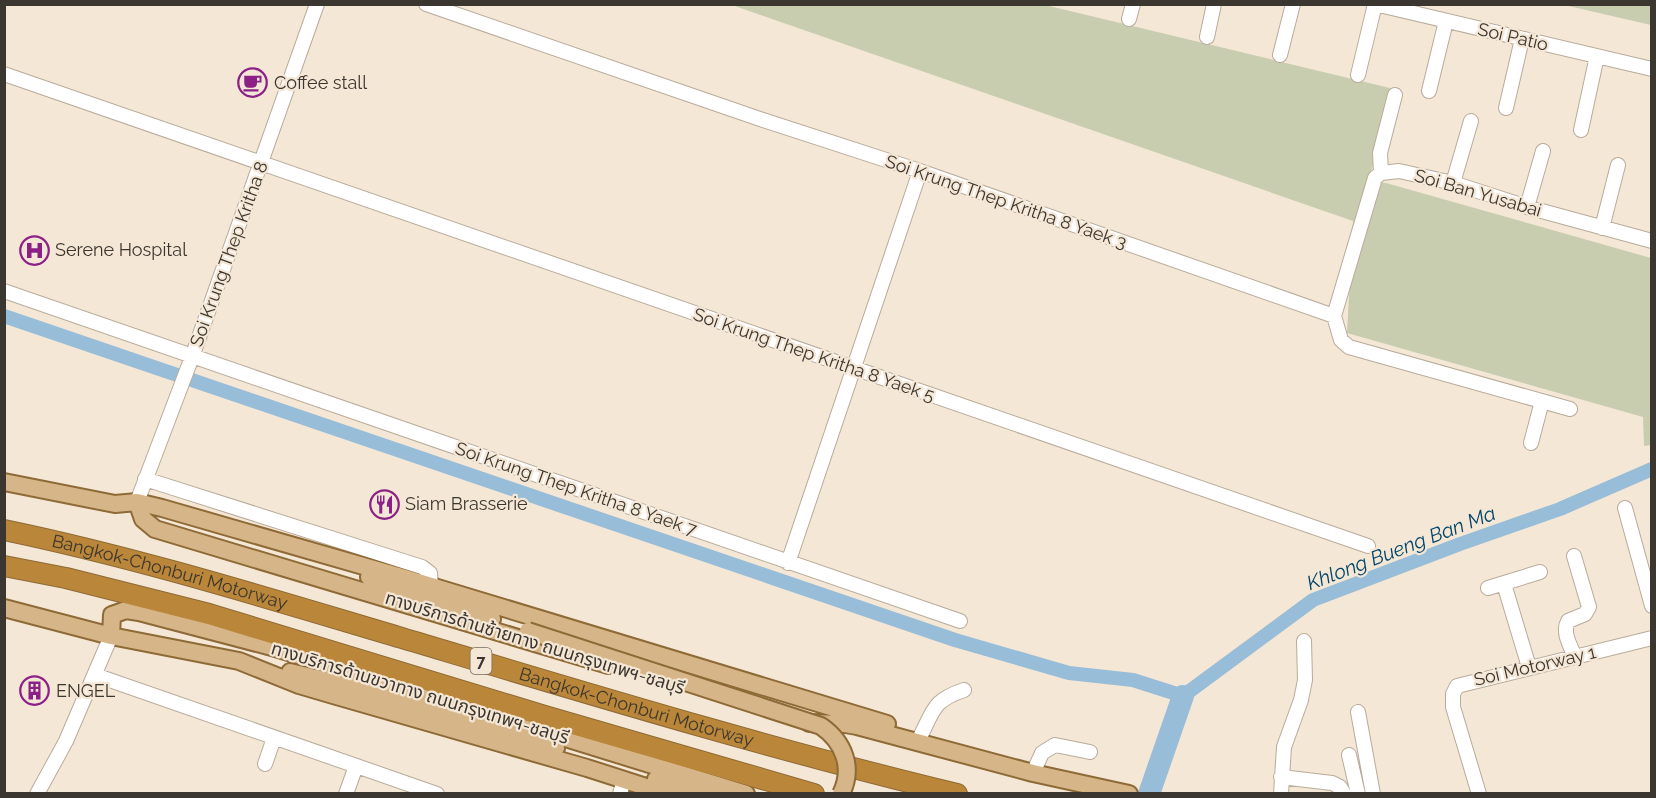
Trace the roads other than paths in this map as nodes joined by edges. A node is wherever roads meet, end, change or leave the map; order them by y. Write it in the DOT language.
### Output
graph roads {
  1 [pos="317,4"];
  2 [pos="426,4"];
  3 [pos="1133,4"];
  4 [pos="1215,4"];
  5 [pos="1293,4"];
  6 [pos="1375,4"];
  7 [pos="1129,19"];
  8 [pos="1446,21"];
  9 [pos="1207,37"];
  10 [pos="1522,39"];
  11 [pos="1280,54"];
  12 [pos="1597,56"];
  13 [pos="1652,69"];
  14 [pos="4,74"];
  15 [pos="1358,75"];
  16 [pos="1429,91"];
  17 [pos="1395,95"];
  18 [pos="1506,108"];
  19 [pos="1471,121"];
  20 [pos="1581,130"];
  21 [pos="1543,151"];
  22 [pos="261,163"];
  23 [pos="1618,165"];
  24 [pos="920,171"];
  25 [pos="1381,173"];
  26 [pos="1453,183"];
  27 [pos="1527,207"];
  28 [pos="1602,228"];
  29 [pos="1652,242"];
  30 [pos="4,291"];
  31 [pos="1334,316"];
  32 [pos="191,360"];
  33 [pos="854,369"];
  34 [pos="1542,401"];
  35 [pos="1570,409"];
  36 [pos="1531,442"];
  37 [pos="144,479"];
  38 [pos="4,482"];
  39 [pos="137,501"];
  40 [pos="162,508"];
  41 [pos="1625,508"];
  42 [pos="4,530"];
  43 [pos="170,534"];
  44 [pos="279,542"];
  45 [pos="1368,546"];
  46 [pos="1574,556"];
  47 [pos="331,557"];
  48 [pos="789,563"];
  49 [pos="271,564"];
  50 [pos="4,566"];
  51 [pos="1540,572"];
  52 [pos="1504,584"];
  53 [pos="431,586"];
  54 [pos="1488,588"];
  55 [pos="1652,606"];
  56 [pos="4,608"];
  57 [pos="960,621"];
  58 [pos="111,636"];
  59 [pos="1652,638"];
  60 [pos="1304,641"];
  61 [pos="1575,657"];
  62 [pos="239,661"];
  63 [pos="1529,667"];
  64 [pos="94,675"];
  65 [pos="964,690"];
  66 [pos="1358,712"];
  67 [pos="921,735"];
  68 [pos="274,738"];
  69 [pos="951,750"];
  70 [pos="1090,752"];
  71 [pos="1349,755"];
  72 [pos="265,764"];
  73 [pos="356,766"];
  74 [pos="1033,773"];
  75 [pos="1281,777"];
  76 [pos="622,787"];
  77 [pos="409,789"];
  78 [pos="37,794"];
  79 [pos="346,794"];
  80 [pos="437,794"];
  81 [pos="668,794"];
  82 [pos="703,794"];
  83 [pos="746,794"];
  84 [pos="814,794"];
  85 [pos="841,794"];
  86 [pos="957,794"];
  87 [pos="1129,794"];
  88 [pos="1281,794"];
  89 [pos="1344,794"];
  90 [pos="1358,794"];
  91 [pos="1373,794"];
  92 [pos="1479,794"];
  1 -- 22 [label="street, Soi Krung Thep Kritha 8"];
  2 -- 24 [label="street, Soi Krung Thep Kritha 8 Yaek 3"];
  3 -- 7 [label="street"];
  4 -- 9 [label="street"];
  5 -- 11 [label="street"];
  6 -- 8 [label="street, Soi Patio"];
  6 -- 15 [label="street"];
  8 -- 10 [label="street, Soi Patio"];
  8 -- 16 [label="street"];
  10 -- 12 [label="street, Soi Patio"];
  10 -- 18 [label="street"];
  12 -- 13 [label="street, Soi Patio"];
  12 -- 20 [label="street"];
  14 -- 22 [label="street, Soi Krung Thep Kritha 8 Yaek 5"];
  17 -- 25 [label="street"];
  19 -- 26 [label="street"];
  21 -- 27 [label="street"];
  22 -- 32 [label="street, Soi Krung Thep Kritha 8"];
  22 -- 33 [label="street, Soi Krung Thep Kritha 8 Yaek 5"];
  23 -- 28 [label="street"];
  24 -- 31 [label="street, Soi Krung Thep Kritha 8 Yaek 3"];
  24 -- 33 [label="street"];
  25 -- 26 [label="street, Soi Ban Yusabai"];
  25 -- 31 [label="street"];
  26 -- 27 [label="street, Soi Ban Yusabai"];
  27 -- 28 [label="street, Soi Ban Yusabai"];
  28 -- 29 [label="street, Soi Ban Yusabai"];
  30 -- 32 [label="street, Soi Krung Thep Kritha 8 Yaek 7"];
  31 -- 34 [label="street"];
  32 -- 37 [label="street, Soi Krung Thep Kritha 8"];
  32 -- 48 [label="street, Soi Krung Thep Kritha 8 Yaek 7"];
  33 -- 45 [label="street, Soi Krung Thep Kritha 8 Yaek 5"];
  33 -- 48 [label="street"];
  34 -- 35 [label="street"];
  34 -- 36 [label="street"];
  37 -- 39 [label="street, Soi Krung Thep Kritha 8"];
  37 -- 53 [label="street"];
  38 -- 39 [label="main road, ทางบริการด้านซ้ายทาง ถนนกรุงเทพฯ-ชลบุรี"];
  39 -- 40 [label="main road, ทางบริการด้านซ้ายทาง ถนนกรุงเทพฯ-ชลบุรี"];
  39 -- 43 [label="main road, ทางบริการด้านซ้ายทาง ถนนกรุงเทพฯ-ชลบุรี"];
  40 -- 43 [label="main road"];
  40 -- 44 [label="main road, ทางบริการด้านซ้ายทาง ถนนกรุงเทพฯ-ชลบุรี"];
  41 -- 55 [label="street"];
  42 -- 86 [label="highway, Bangkok-Chonburi Motorway / 7"];
  43 -- 49 [label="main road, ทางบริการด้านซ้ายทาง ถนนกรุงเทพฯ-ชลบุรี"];
  44 -- 47 [label="main road, ทางบริการด้านซ้ายทาง ถนนกรุงเทพฯ-ชลบุรี"];
  44 -- 49 [label="main road"];
  46 -- 61 [label="street"];
  47 -- 53 [label="main road, ทางบริการด้านซ้ายทาง ถนนกรุงเทพฯ-ชลบุรี"];
  47 -- 85 [label="main road, bridge"];
  48 -- 57 [label="street, Soi Krung Thep Kritha 8 Yaek 7"];
  49 -- 69 [label="main road, ทางบริการด้านซ้ายทาง ถนนกรุงเทพฯ-ชลบุรี"];
  50 -- 84 [label="highway, Bangkok-Chonburi Motorway / 7"];
  51 -- 52 [label="street"];
  52 -- 54 [label="street"];
  52 -- 63 [label="street"];
  53 -- 67 [label="main road, ทางบริการด้านซ้ายทาง ถนนกรุงเทพฯ-ชลบุรี"];
  56 -- 58 [label="main road, ทางบริการด้านขวาทาง ถนนกรุงเทพฯ-ชลบุรี"];
  58 -- 62 [label="main road, ทางบริการด้านขวาทาง ถนนกรุงเทพฯ-ชลบุรี"];
  58 -- 64 [label="street"];
  58 -- 83 [label="main road, ทางบริการด้านขวาทาง ถนนกรุงเทพฯ-ชลบุรี"];
  59 -- 61 [label="street, Soi Motorway 1"];
  60 -- 75 [label="street"];
  61 -- 63 [label="street, Soi Motorway 1"];
  62 -- 76 [label="main road, ทางบริการด้านขวาทาง ถนนกรุงเทพฯ-ชลบุรี"];
  62 -- 82 [label="main road"];
  63 -- 92 [label="street, Soi Motorway 1"];
  64 -- 68 [label="street"];
  64 -- 78 [label="street"];
  65 -- 67 [label="street"];
  66 -- 91 [label="street"];
  67 -- 69 [label="main road, ทางบริการด้านซ้ายทาง ถนนกรุงเทพฯ-ชลบุรี"];
  68 -- 72 [label="street"];
  68 -- 73 [label="street"];
  69 -- 74 [label="main road, ทางบริการด้านซ้ายทาง ถนนกรุงเทพฯ-ชลบุรี"];
  70 -- 74 [label="street"];
  71 -- 90 [label="street"];
  73 -- 77 [label="street"];
  73 -- 79 [label="street"];
  74 -- 87 [label="main road, ทางบริการด้านซ้ายทาง ถนนกรุงเทพฯ-ชลบุรี"];
  75 -- 88 [label="street"];
  75 -- 89 [label="street"];
  76 -- 81 [label="main road, ทางบริการด้านขวาทาง ถนนกรุงเทพฯ-ชลบุรี"];
  77 -- 80 [label="street"];
}
